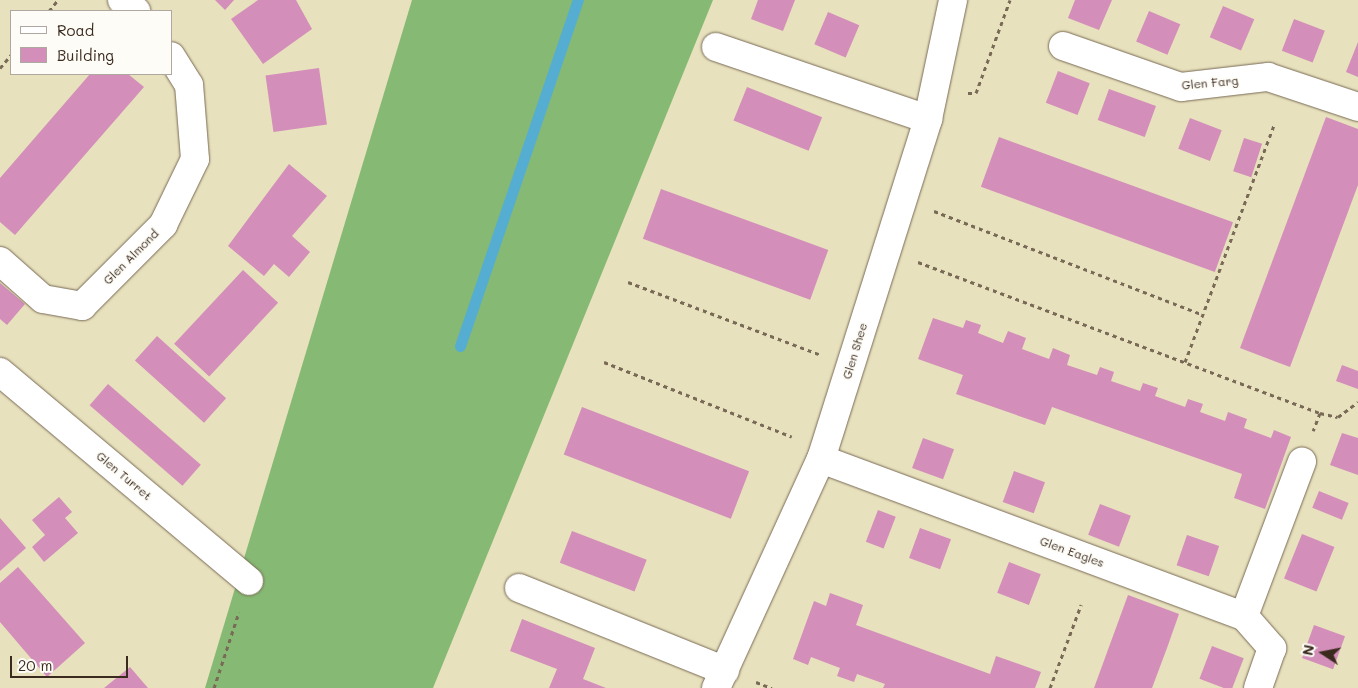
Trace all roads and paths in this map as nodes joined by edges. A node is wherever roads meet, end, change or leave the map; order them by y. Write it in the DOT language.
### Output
graph roads {
  1 [pos="58,0"];
  2 [pos="122,0"];
  3 [pos="953,0"];
  4 [pos="1010,0"];
  5 [pos="49,10"];
  6 [pos="135,10"];
  7 [pos="1063,46"];
  8 [pos="716,47"];
  9 [pos="10,56"];
  10 [pos="172,58"];
  11 [pos="0,68"];
  12 [pos="1358,107"];
  13 [pos="930,108"];
  14 [pos="1275,123"];
  15 [pos="903,199"];
  16 [pos="887,250"];
  17 [pos="0,261"];
  18 [pos="628,282"];
  19 [pos="1203,315"];
  20 [pos="604,362"];
  21 [pos="1185,362"];
  22 [pos="850,366"];
  23 [pos="0,372"];
  24 [pos="1358,402"];
  25 [pos="1320,413"];
  26 [pos="822,454"];
  27 [pos="1302,462"];
  28 [pos="248,581"];
  29 [pos="519,588"];
  30 [pos="1081,605"];
  31 [pos="1244,616"];
  32 [pos="720,680"];
  33 [pos="214,688"];
  34 [pos="1050,688"];
  35 [pos="1258,688"];
  1 -- 5 [label="path"];
  2 -- 6 [label="street"];
  3 -- 13 [label="street, Glen Shee"];
  4 -- 13 [label="path"];
  7 -- 12 [label="street, Glen Farg"];
  8 -- 13 [label="street"];
  9 -- 11 [label="path"];
  10 -- 17 [label="street, Glen Almond"];
  13 -- 15 [label="street, Glen Shee"];
  14 -- 19 [label="path"];
  15 -- 16 [label="street, Glen Shee"];
  15 -- 19 [label="path"];
  16 -- 21 [label="path"];
  16 -- 22 [label="street, Glen Shee"];
  18 -- 22 [label="path"];
  19 -- 21 [label="path"];
  20 -- 26 [label="path"];
  21 -- 25 [label="path"];
  22 -- 26 [label="street, Glen Shee"];
  23 -- 28 [label="street, Glen Turret"];
  24 -- 25 [label="path"];
  25 -- 27 [label="path"];
  26 -- 31 [label="street, Glen Eagles"];
  26 -- 32 [label="street, Glen Shee"];
  27 -- 31 [label="street"];
  28 -- 33 [label="path"];
  29 -- 32 [label="street"];
  30 -- 34 [label="path"];
  31 -- 35 [label="street, Glen Eagles"];
}
